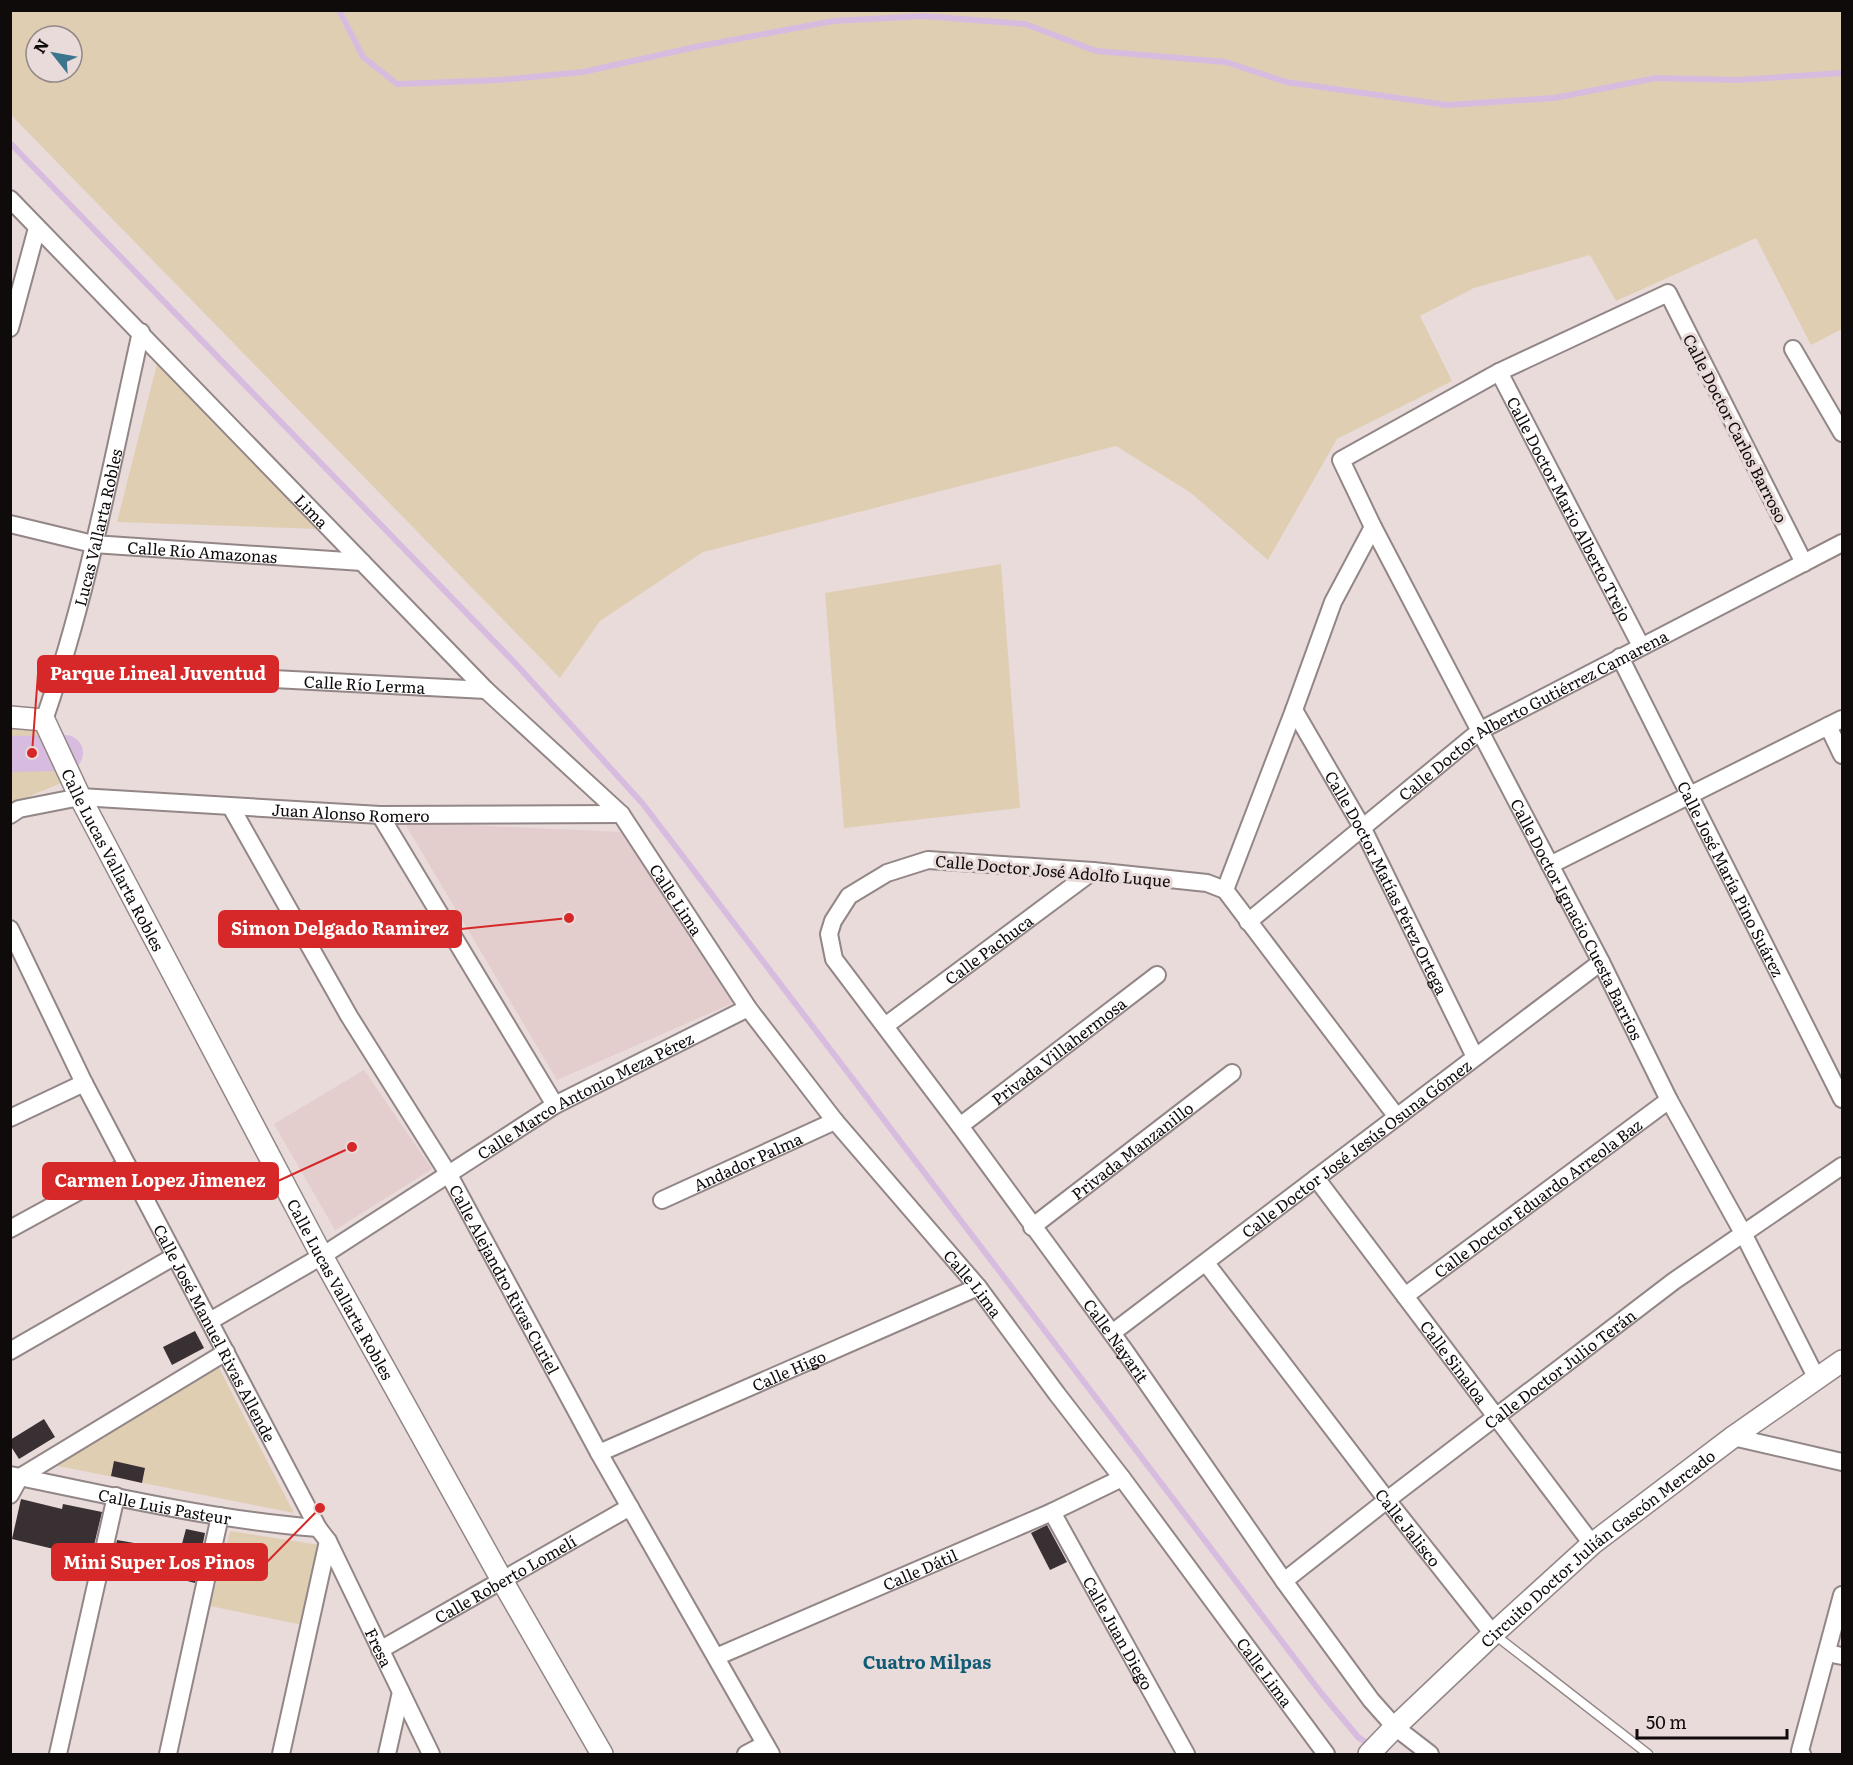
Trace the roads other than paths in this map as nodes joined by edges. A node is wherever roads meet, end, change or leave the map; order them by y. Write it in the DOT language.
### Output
graph roads {
  1 [pos="10,199"];
  2 [pos="37,228"];
  3 [pos="10,328"];
  4 [pos="141,332"];
  5 [pos="1793,349"];
  6 [pos="1499,372"];
  7 [pos="1842,433"];
  8 [pos="10,524"];
  9 [pos="1373,527"];
  10 [pos="1842,543"];
  11 [pos="93,544"];
  12 [pos="362,562"];
  13 [pos="1804,563"];
  14 [pos="1641,646"];
  15 [pos="1620,657"];
  16 [pos="63,668"];
  17 [pos="486,690"];
  18 [pos="1294,710"];
  19 [pos="10,717"];
  20 [pos="44,720"];
  21 [pos="1835,723"];
  22 [pos="1481,730"];
  23 [pos="1842,755"];
  24 [pos="80,797"];
  25 [pos="1690,797"];
  26 [pos="231,807"];
  27 [pos="621,814"];
  28 [pos="10,815"];
  29 [pos="380,815"];
  30 [pos="1362,827"];
  31 [pos="1550,865"];
  32 [pos="1093,871"];
  33 [pos="1225,890"];
  34 [pos="1248,922"];
  35 [pos="10,929"];
  36 [pos="834,959"];
  37 [pos="1601,962"];
  38 [pos="1156,975"];
  39 [pos="748,1008"];
  40 [pos="885,1026"];
  41 [pos="1475,1058"];
  42 [pos="1232,1073"];
  43 [pos="84,1083"];
  44 [pos="1842,1099"];
  45 [pos="1670,1100"];
  46 [pos="555,1106"];
  47 [pos="1397,1116"];
  48 [pos="10,1118"];
  49 [pos="835,1121"];
  50 [pos="960,1126"];
  51 [pos="127,1165"];
  52 [pos="1842,1166"];
  53 [pos="449,1175"];
  54 [pos="1316,1178"];
  55 [pos="662,1200"];
  56 [pos="1032,1227"];
  57 [pos="10,1229"];
  58 [pos="1743,1233"];
  59 [pos="175,1256"];
  60 [pos="322,1256"];
  61 [pos="1206,1263"];
  62 [pos="978,1287"];
  63 [pos="1405,1296"];
  64 [pos="210,1321"];
  65 [pos="1112,1333"];
  66 [pos="10,1351"];
  67 [pos="226,1352"];
  68 [pos="1842,1361"];
  69 [pos="1817,1379"];
  70 [pos="1496,1416"];
  71 [pos="1733,1437"];
  72 [pos="599,1453"];
  73 [pos="1842,1462"];
  74 [pos="13,1475"];
  75 [pos="1122,1478"];
  76 [pos="10,1496"];
  77 [pos="116,1496"];
  78 [pos="1387,1500"];
  79 [pos="630,1508"];
  80 [pos="1052,1512"];
  81 [pos="219,1516"];
  82 [pos="323,1535"];
  83 [pos="1592,1544"];
  84 [pos="1284,1581"];
  85 [pos="503,1582"];
  86 [pos="1842,1595"];
  87 [pos="1493,1634"];
  88 [pos="380,1650"];
  89 [pos="1835,1654"];
  90 [pos="716,1657"];
  91 [pos="400,1692"];
  92 [pos="1391,1730"];
  93 [pos="768,1749"];
  94 [pos="58,1755"];
  95 [pos="168,1755"];
  96 [pos="281,1755"];
  97 [pos="387,1755"];
  98 [pos="431,1755"];
  99 [pos="602,1755"];
  100 [pos="746,1755"];
  101 [pos="1186,1755"];
  102 [pos="1326,1755"];
  103 [pos="1369,1755"];
  104 [pos="1430,1755"];
  105 [pos="1648,1755"];
  106 [pos="1802,1755"];
  1 -- 2 [label="street, Lima"];
  2 -- 3 [label="street"];
  2 -- 4 [label="street, Lima"];
  4 -- 11 [label="street, Lucas Vallarta Robles"];
  4 -- 12 [label="street, Lima"];
  5 -- 7 [label="street"];
  6 -- 9 [label="street, Calle Doctor Ignacio Cuesta Barrios"];
  6 -- 13 [label="street, Calle Doctor Carlos Barroso"];
  6 -- 14 [label="street, Calle Doctor Mario Alberto Trejo"];
  8 -- 11 [label="street, Calle Río Amazonas"];
  9 -- 18 [label="street"];
  9 -- 22 [label="street, Calle Doctor Ignacio Cuesta Barrios"];
  10 -- 13 [label="street, Calle Doctor Alberto Gutiérrez Camarena"];
  11 -- 12 [label="street, Calle Río Amazonas"];
  11 -- 16 [label="street, Lucas Vallarta Robles"];
  12 -- 17 [label="street, Lima"];
  13 -- 14 [label="street, Calle Doctor Alberto Gutiérrez Camarena"];
  14 -- 15 [label="street, Calle Doctor Alberto Gutiérrez Camarena"];
  15 -- 22 [label="street, Calle Doctor Alberto Gutiérrez Camarena"];
  15 -- 25 [label="street, Calle José María Pino Suárez"];
  16 -- 17 [label="street, Calle Río Lerma"];
  16 -- 20 [label="street, Lucas Vallarta Robles"];
  17 -- 27 [label="street, Lima"];
  18 -- 30 [label="street, Calle Doctor Matías Pérez Ortega"];
  18 -- 33 [label="street"];
  19 -- 20 [label="street"];
  20 -- 24 [label="street, Calle Lucas Vallarta Robles"];
  21 -- 23 [label="street"];
  21 -- 25 [label="street"];
  22 -- 30 [label="street, Calle Doctor Alberto Gutiérrez Camarena"];
  22 -- 31 [label="street, Calle Doctor Ignacio Cuesta Barrios"];
  24 -- 26 [label="street, Juan Alonso Romero"];
  24 -- 28 [label="street"];
  24 -- 60 [label="street, Calle Lucas Vallarta Robles"];
  25 -- 31 [label="street"];
  25 -- 44 [label="street, Calle José María Pino Suárez"];
  26 -- 29 [label="street, Juan Alonso Romero"];
  26 -- 53 [label="street, Calle Alejandro Rivas Curiel"];
  27 -- 29 [label="street, Juan Alonso Romero"];
  27 -- 39 [label="street, Calle Lima"];
  29 -- 46 [label="street"];
  30 -- 34 [label="street, Calle Doctor Alberto Gutiérrez Camarena"];
  30 -- 41 [label="street, Calle Doctor Matías Pérez Ortega"];
  31 -- 37 [label="street, Calle Doctor Ignacio Cuesta Barrios"];
  32 -- 33 [label="street, Calle Doctor José Adolfo Luque"];
  32 -- 36 [label="street, Calle Doctor José Adolfo Luque"];
  32 -- 40 [label="street, Calle Pachuca"];
  33 -- 34 [label="street"];
  34 -- 47 [label="street"];
  35 -- 43 [label="street, Calle José Manuel Rivas Allende"];
  36 -- 40 [label="street, Calle Nayarit"];
  37 -- 41 [label="street, Calle Doctor José Jesús Osuna Gómez"];
  37 -- 45 [label="street, Calle Doctor Ignacio Cuesta Barrios"];
  38 -- 50 [label="street, Privada Villahermosa"];
  39 -- 46 [label="street, Calle Marco Antonio Meza Pérez"];
  39 -- 49 [label="street, Calle Lima"];
  40 -- 50 [label="street, Calle Nayarit"];
  41 -- 47 [label="street, Calle Doctor José Jesús Osuna Gómez"];
  42 -- 56 [label="street, Privada Manzanillo"];
  43 -- 48 [label="street"];
  43 -- 51 [label="street, Calle José Manuel Rivas Allende"];
  45 -- 58 [label="street, Calle Doctor Ignacio Cuesta Barrios"];
  45 -- 63 [label="street, Calle Doctor Eduardo Arreola Baz"];
  46 -- 53 [label="street, Calle Marco Antonio Meza Pérez"];
  47 -- 54 [label="street, Calle Doctor José Jesús Osuna Gómez"];
  49 -- 55 [label="street, Andador Palma"];
  49 -- 62 [label="street, Calle Lima"];
  50 -- 56 [label="street, Calle Nayarit"];
  51 -- 57 [label="street"];
  51 -- 59 [label="street, Calle José Manuel Rivas Allende"];
  52 -- 58 [label="street, Calle Doctor Julio Terán"];
  53 -- 60 [label="street, Calle Marco Antonio Meza Pérez"];
  53 -- 72 [label="street, Calle Alejandro Rivas Curiel"];
  54 -- 61 [label="street, Calle Doctor José Jesús Osuna Gómez"];
  54 -- 63 [label="street, Calle Sinaloa"];
  56 -- 65 [label="street, Calle Nayarit"];
  58 -- 69 [label="street, Calle Doctor Ignacio Cuesta Barrios"];
  58 -- 70 [label="street, Calle Doctor Julio Terán"];
  59 -- 64 [label="street, Calle José Manuel Rivas Allende"];
  59 -- 66 [label="street"];
  60 -- 64 [label="street, Calle Marco Antonio Meza Pérez"];
  60 -- 85 [label="street, Calle Lucas Vallarta Robles"];
  61 -- 65 [label="street, Calle Doctor José Jesús Osuna Gómez"];
  61 -- 78 [label="street, Calle Jalisco"];
  62 -- 72 [label="street, Calle Higo"];
  62 -- 75 [label="street, Calle Lima"];
  63 -- 70 [label="street, Calle Sinaloa"];
  64 -- 67 [label="street, Calle José Manuel Rivas Allende"];
  65 -- 84 [label="street, Calle Nayarit"];
  67 -- 74 [label="street"];
  67 -- 82 [label="street, Calle José Manuel Rivas Allende"];
  68 -- 69 [label="street, Circuito Doctor Julián Gascón Mercado"];
  69 -- 71 [label="street, Circuito Doctor Julián Gascón Mercado"];
  70 -- 78 [label="street, Calle Doctor Julio Terán"];
  70 -- 83 [label="street, Calle Sinaloa"];
  71 -- 73 [label="street"];
  71 -- 83 [label="street, Circuito Doctor Julián Gascón Mercado"];
  72 -- 79 [label="street, Calle Alejandro Rivas Curiel"];
  74 -- 76 [label="street"];
  74 -- 77 [label="street, Calle Luis Pasteur"];
  75 -- 80 [label="street, Calle Dátil"];
  75 -- 102 [label="street, Calle Lima"];
  77 -- 81 [label="street, Calle Luis Pasteur"];
  77 -- 94 [label="street"];
  78 -- 84 [label="street, Calle Doctor Julio Terán"];
  78 -- 87 [label="street, Calle Jalisco"];
  79 -- 85 [label="street, Calle Roberto Lomelí"];
  79 -- 90 [label="street, Calle Alejandro Rivas Curiel"];
  80 -- 90 [label="street, Calle Dátil"];
  80 -- 101 [label="street, Calle Juan Diego"];
  81 -- 82 [label="street, Calle Luis Pasteur"];
  81 -- 95 [label="street"];
  82 -- 88 [label="street, Fresa"];
  82 -- 96 [label="street"];
  83 -- 87 [label="street, Circuito Doctor Julián Gascón Mercado"];
  84 -- 92 [label="street, Calle Nayarit"];
  85 -- 88 [label="street, Calle Roberto Lomelí"];
  85 -- 99 [label="street, Calle Lucas Vallarta Robles"];
  86 -- 89 [label="street"];
  87 -- 92 [label="street, Circuito Doctor Julián Gascón Mercado"];
  87 -- 105 [label="lane, Calle Jalisco"];
  88 -- 91 [label="street, Fresa"];
  89 -- 106 [label="street"];
  90 -- 93 [label="street, Calle Alejandro Rivas Curiel"];
  91 -- 97 [label="street"];
  91 -- 98 [label="street, Fresa"];
  92 -- 103 [label="street, Circuito Doctor Julián Gascón Mercado"];
  92 -- 104 [label="street, Calle Nayarit"];
  93 -- 100 [label="street"];
}
